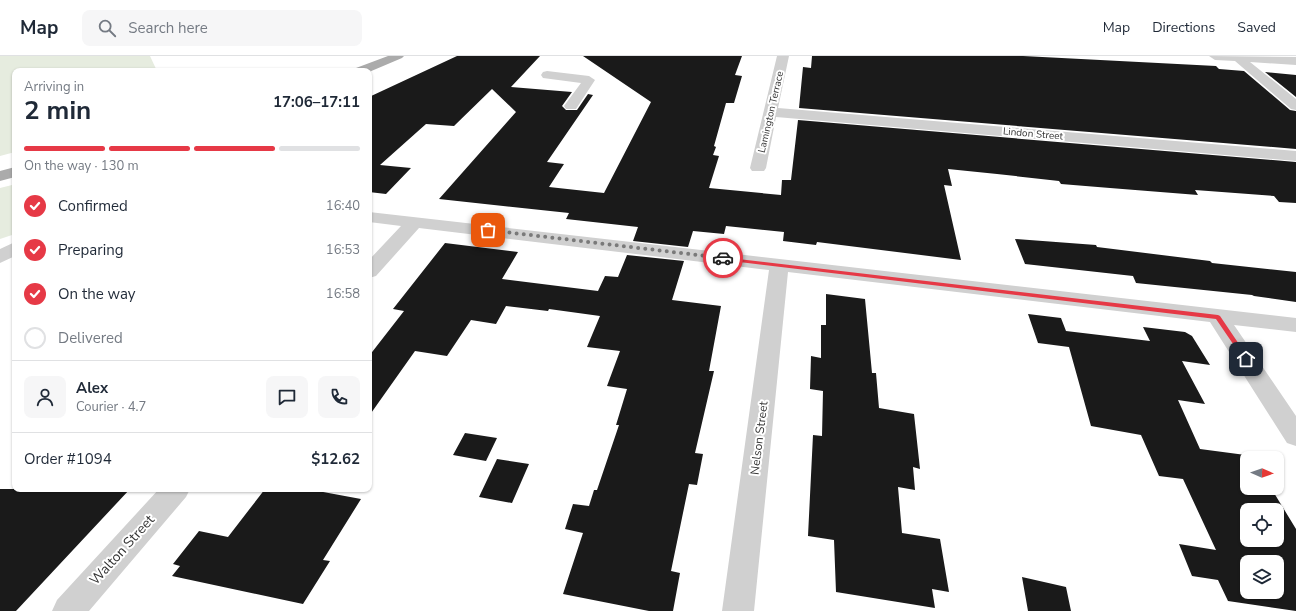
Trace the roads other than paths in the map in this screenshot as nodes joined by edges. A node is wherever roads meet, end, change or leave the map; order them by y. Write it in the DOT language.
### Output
graph roads {
  1 [pos="398,56"];
  2 [pos="784,56"];
  3 [pos="1215,56"];
  4 [pos="1237,57"];
  5 [pos="1296,61"];
  6 [pos="368,68"];
  7 [pos="547,75"];
  8 [pos="571,106"];
  9 [pos="1296,106"];
  10 [pos="771,112"];
  11 [pos="1296,156"];
  12 [pos="758,168"];
  13 [pos="12,173"];
  14 [pos="0,176"];
  15 [pos="372,217"];
  16 [pos="415,222"];
  17 [pos="12,250"];
  18 [pos="0,257"];
  19 [pos="779,265"];
  20 [pos="372,269"];
  21 [pos="1218,317"];
  22 [pos="1296,325"];
  23 [pos="1296,436"];
  24 [pos="173,492"];
  25 [pos="68,611"];
  26 [pos="738,611"];
  1 -- 6 [label="main road"];
  2 -- 10 [label="street, Lamington Terrace"];
  3 -- 4 [label="street"];
  4 -- 5 [label="street"];
  4 -- 9 [label="street"];
  7 -- 8 [label="street"];
  10 -- 11 [label="street, Lindon Street"];
  10 -- 12 [label="street, Lamington Terrace"];
  13 -- 14 [label="main road"];
  15 -- 16 [label="street"];
  16 -- 19 [label="street"];
  16 -- 20 [label="street"];
  17 -- 18 [label="street"];
  19 -- 21 [label="street"];
  19 -- 26 [label="street, Nelson Street"];
  21 -- 22 [label="street"];
  21 -- 23 [label="street"];
  24 -- 25 [label="street, Walton Street"];
}
